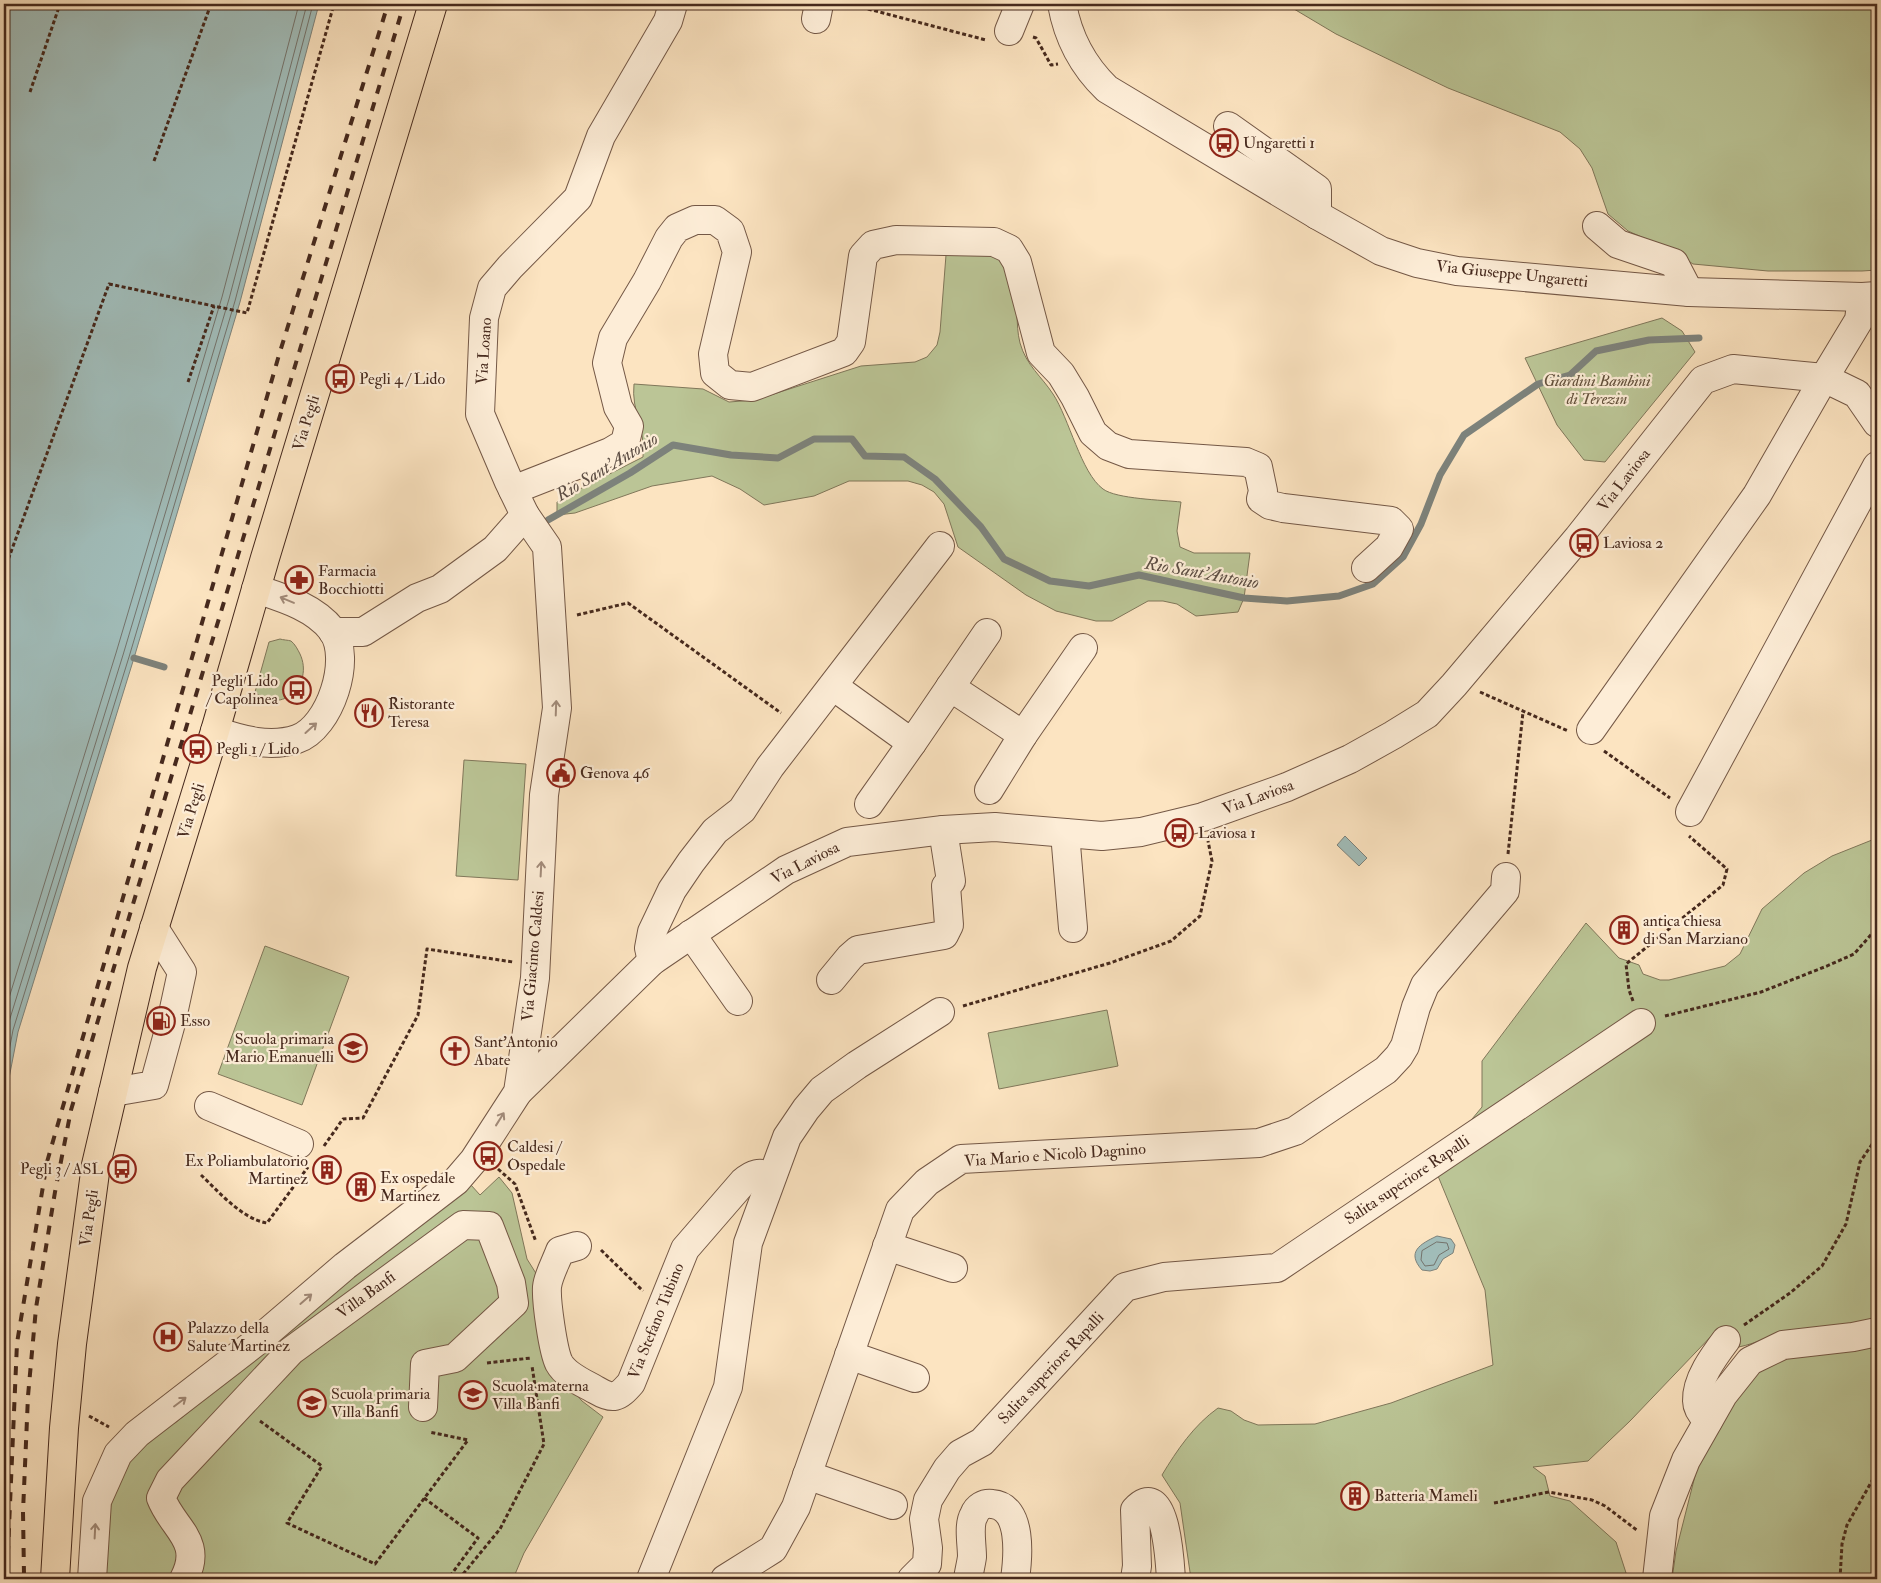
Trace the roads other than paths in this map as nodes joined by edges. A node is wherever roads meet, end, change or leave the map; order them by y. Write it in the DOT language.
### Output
graph roads {
  1 [pos="433,4"];
  2 [pos="673,4"];
  3 [pos="1020,4"];
  4 [pos="1062,4"];
  5 [pos="1001,36"];
  6 [pos="1228,126"];
  7 [pos="1318,215"];
  8 [pos="1597,226"];
  9 [pos="1688,292"];
  10 [pos="1870,297"];
  11 [pos="1824,378"];
  12 [pos="1877,423"];
  13 [pos="1877,466"];
  14 [pos="513,490"];
  15 [pos="525,515"];
  16 [pos="940,546"];
  17 [pos="1366,568"];
  18 [pos="256,589"];
  19 [pos="333,632"];
  20 [pos="987,634"];
  21 [pos="1083,648"];
  22 [pos="833,686"];
  23 [pos="950,687"];
  24 [pos="215,731"];
  25 [pos="1588,734"];
  26 [pos="1023,736"];
  27 [pos="912,743"];
  28 [pos="989,790"];
  29 [pos="869,804"];
  30 [pos="1690,812"];
  31 [pos="935,831"];
  32 [pos="1065,833"];
  33 [pos="1506,877"];
  34 [pos="913,926"];
  35 [pos="154,928"];
  36 [pos="1074,928"];
  37 [pos="691,934"];
  38 [pos="652,961"];
  39 [pos="832,980"];
  40 [pos="738,1001"];
  41 [pos="940,1012"];
  42 [pos="1641,1023"];
  43 [pos="113,1092"];
  44 [pos="518,1092"];
  45 [pos="209,1106"];
  46 [pos="310,1153"];
  47 [pos="772,1176"];
  48 [pos="887,1246"];
  49 [pos="588,1247"];
  50 [pos="953,1268"];
  51 [pos="1877,1332"];
  52 [pos="1726,1340"];
  53 [pos="849,1355"];
  54 [pos="915,1378"];
  55 [pos="423,1407"];
  56 [pos="1708,1421"];
  57 [pos="807,1475"];
  58 [pos="892,1505"];
  59 [pos="54,1579"];
  60 [pos="92,1579"];
  61 [pos="184,1579"];
  62 [pos="651,1579"];
  63 [pos="725,1579"];
  64 [pos="912,1579"];
  65 [pos="968,1579"];
  66 [pos="1015,1579"];
  67 [pos="1135,1579"];
  68 [pos="1171,1579"];
  69 [pos="1657,1579"];
  1 -- 18 [label="main road, Via Pegli"];
  2 -- 14 [label="street, Via Loano"];
  3 -- 5 [label="street"];
  4 -- 7 [label="street, Via Giuseppe Ungaretti"];
  6 -- 7 [label="street"];
  7 -- 9 [label="street, Via Giuseppe Ungaretti"];
  8 -- 9 [label="street"];
  9 -- 10 [label="street, Via Giuseppe Ungaretti"];
  10 -- 11 [label="street"];
  11 -- 12 [label="street, Via Laviosa"];
  11 -- 25 [label="street"];
  11 -- 32 [label="street, Via Laviosa"];
  13 -- 30 [label="street"];
  14 -- 15 [label="street, Via Loano"];
  14 -- 17 [label="street"];
  15 -- 19 [label="street"];
  44 -- 15 [label="street, Via Giacinto Caldesi, one-way"];
  16 -- 22 [label="street"];
  19 -- 18 [label="street, one-way"];
  18 -- 24 [label="main road, Via Pegli"];
  24 -- 19 [label="street, one-way"];
  20 -- 23 [label="street"];
  21 -- 26 [label="street"];
  22 -- 27 [label="street"];
  22 -- 38 [label="street"];
  23 -- 26 [label="street"];
  23 -- 27 [label="street"];
  24 -- 35 [label="main road, Via Pegli"];
  26 -- 28 [label="street"];
  27 -- 29 [label="street"];
  31 -- 32 [label="street, Via Laviosa"];
  31 -- 34 [label="street"];
  31 -- 37 [label="street, Via Laviosa"];
  31 -- 39 [label="street"];
  32 -- 36 [label="street"];
  33 -- 48 [label="street, Via Mario e Nicolò Dagnino"];
  35 -- 43 [label="main road, Via Pegli"];
  35 -- 43 [label="street"];
  37 -- 38 [label="street, Via Laviosa"];
  37 -- 40 [label="street"];
  38 -- 44 [label="street, Via Laviosa"];
  41 -- 47 [label="street"];
  42 -- 64 [label="street, Salita superiore Rapalli"];
  43 -- 59 [label="main road, Via Pegli"];
  60 -- 44 [label="street, Via Giacinto Caldesi, one-way"];
  45 -- 46 [label="street"];
  47 -- 49 [label="street, Via Stefano Tubino"];
  47 -- 62 [label="street"];
  48 -- 50 [label="street"];
  48 -- 53 [label="street, Via Mario e Nicolò Dagnino"];
  51 -- 56 [label="street"];
  52 -- 56 [label="street"];
  53 -- 54 [label="street"];
  53 -- 57 [label="street, Via Mario e Nicolò Dagnino"];
  55 -- 61 [label="street, Villa Banfi"];
  56 -- 69 [label="street"];
  57 -- 58 [label="street"];
  57 -- 63 [label="street, Via Mario e Nicolò Dagnino"];
  65 -- 66 [label="street"];
  67 -- 68 [label="street"];
}
